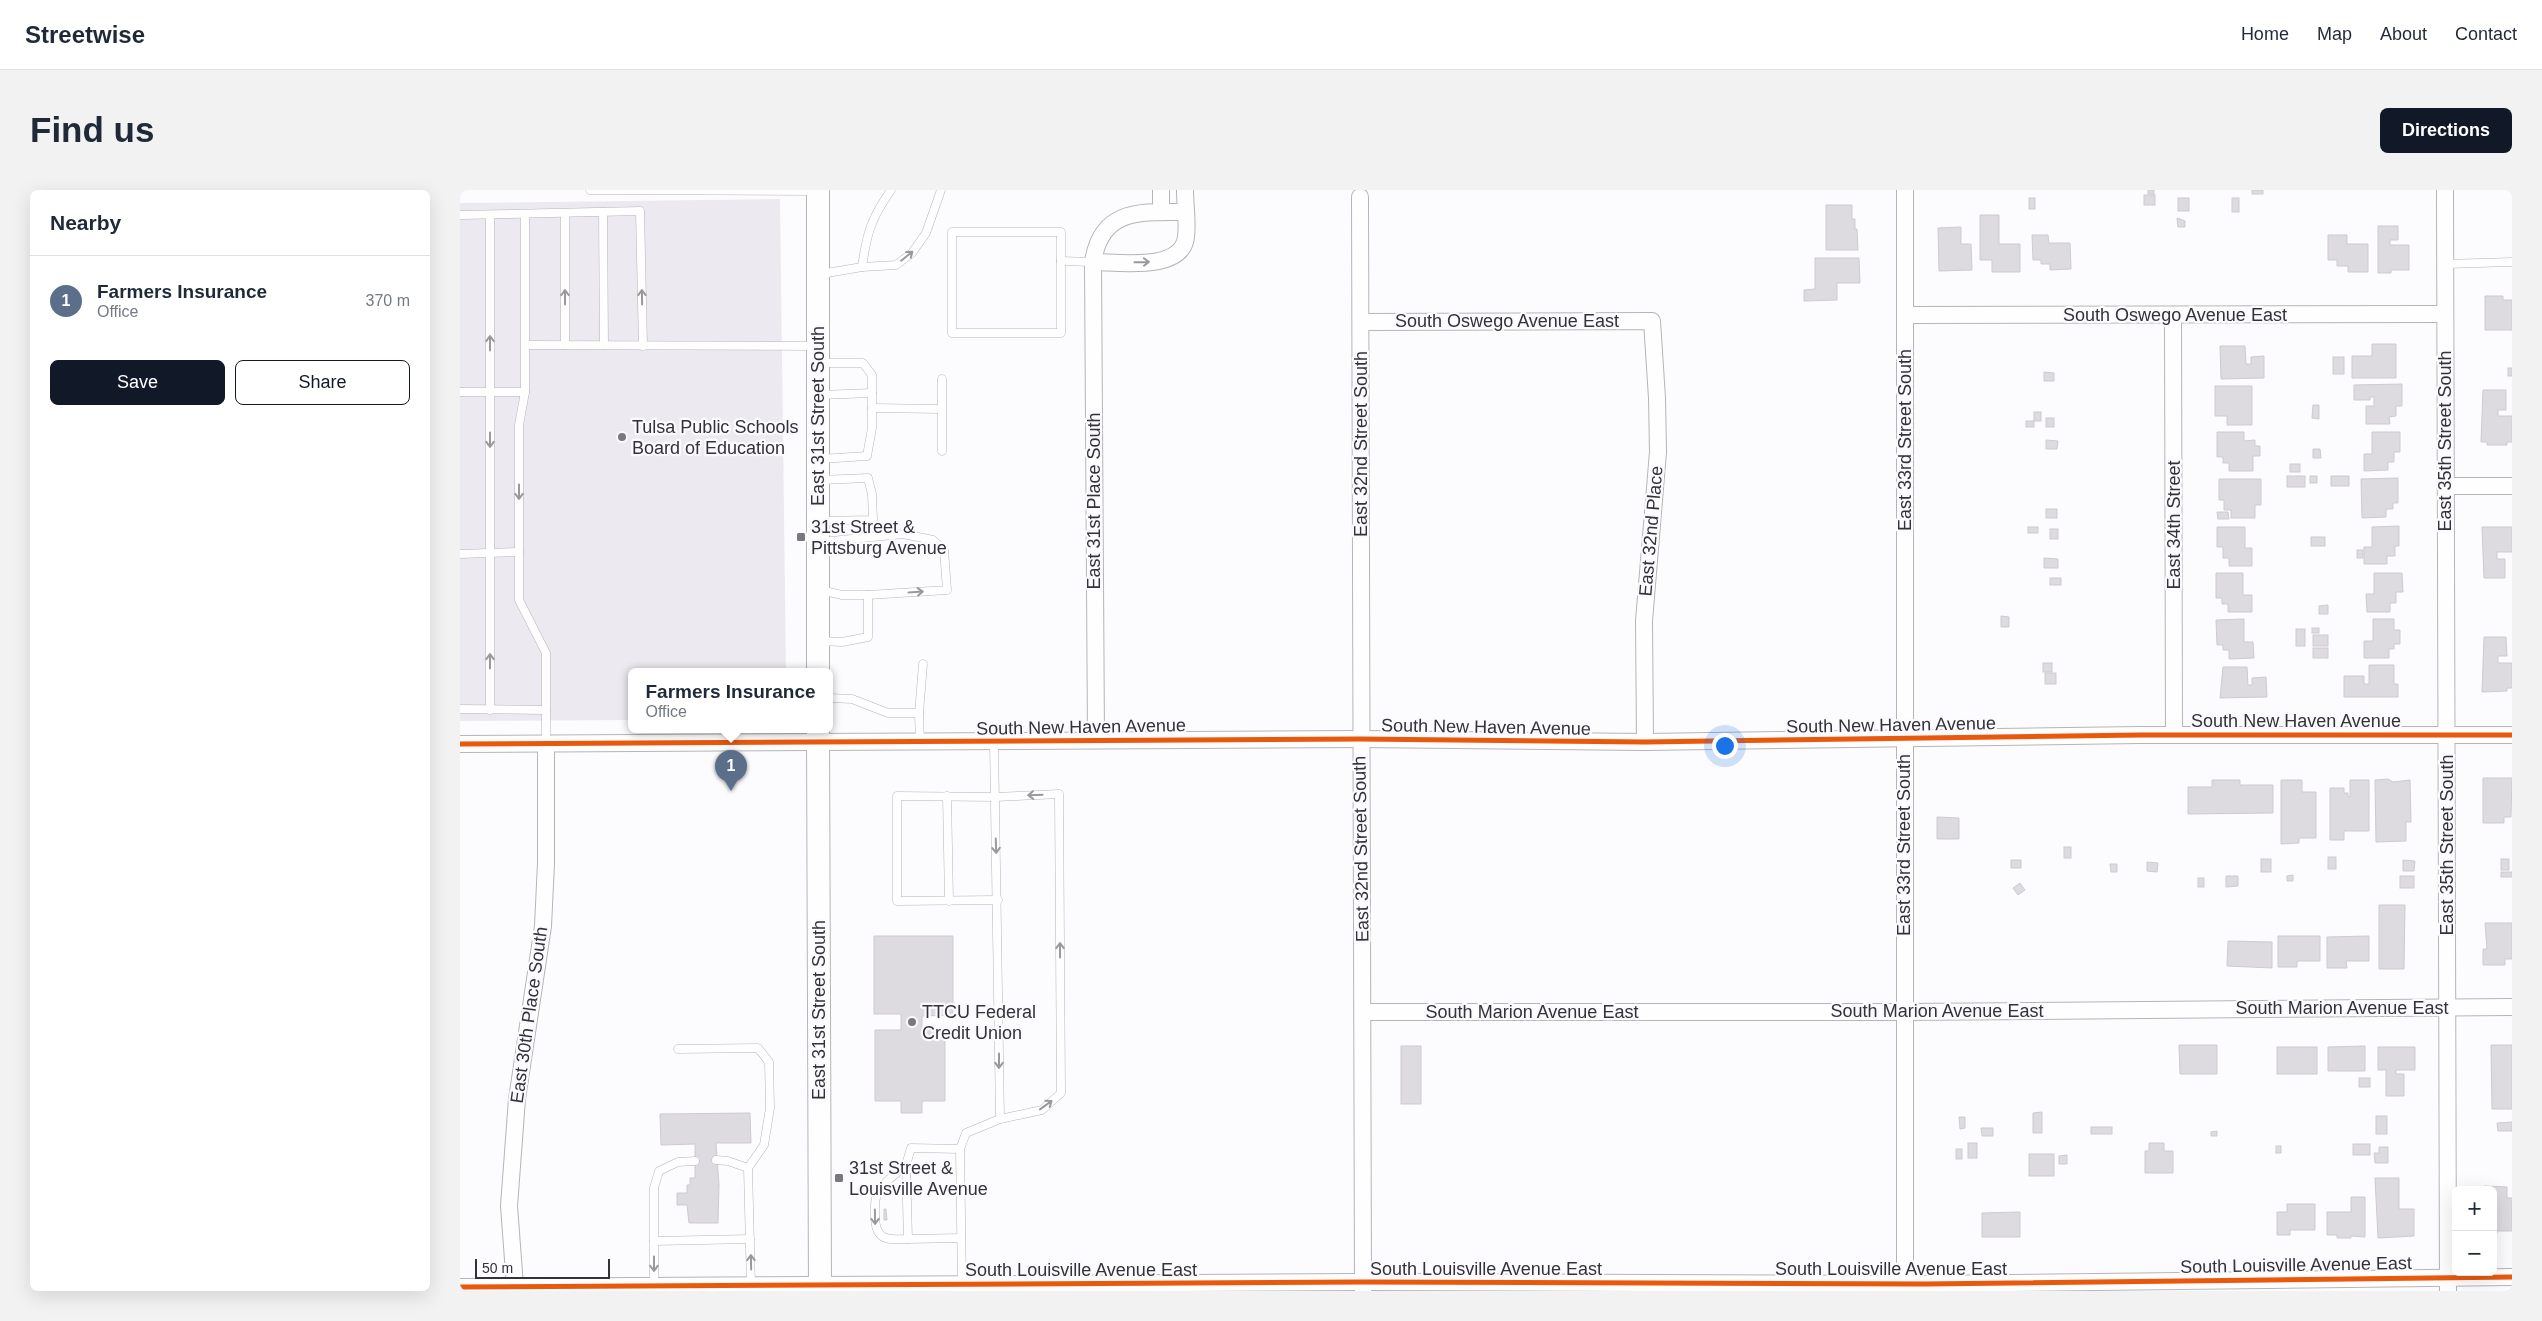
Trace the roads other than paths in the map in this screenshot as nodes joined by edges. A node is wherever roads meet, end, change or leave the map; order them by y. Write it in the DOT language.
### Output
graph roads {
  1 [pos="590,190"];
  2 [pos="687,190"];
  3 [pos="818,190"];
  4 [pos="891,190"];
  5 [pos="941,190"];
  6 [pos="1161,190"];
  7 [pos="1185,190"];
  8 [pos="1904,190"];
  9 [pos="2445,190"];
  10 [pos="1360,197"];
  11 [pos="603,212"];
  12 [pos="1161,212"];
  13 [pos="1185,212"];
  14 [pos="565,213"];
  15 [pos="490,214"];
  16 [pos="526,214"];
  17 [pos="460,215"];
  18 [pos="1062,261"];
  19 [pos="1093,262"];
  20 [pos="2512,262"];
  21 [pos="2445,264"];
  22 [pos="862,267"];
  23 [pos="818,274"];
  24 [pos="2445,314"];
  25 [pos="1905,315"];
  26 [pos="2174,315"];
  27 [pos="1652,321"];
  28 [pos="1361,322"];
  29 [pos="526,345"];
  30 [pos="565,345"];
  31 [pos="604,345"];
  32 [pos="643,346"];
  33 [pos="818,354"];
  34 [pos="942,379"];
  35 [pos="490,391"];
  36 [pos="460,392"];
  37 [pos="525,392"];
  38 [pos="872,394"];
  39 [pos="818,395"];
  40 [pos="872,408"];
  41 [pos="941,408"];
  42 [pos="942,451"];
  43 [pos="818,470"];
  44 [pos="2446,486"];
  45 [pos="2512,486"];
  46 [pos="818,532"];
  47 [pos="519,552"];
  48 [pos="490,553"];
  49 [pos="460,554"];
  50 [pos="818,589"];
  51 [pos="868,595"];
  52 [pos="818,641"];
  53 [pos="923,664"];
  54 [pos="818,668"];
  55 [pos="833,698"];
  56 [pos="460,709"];
  57 [pos="490,710"];
  58 [pos="546,710"];
  59 [pos="919,713"];
  60 [pos="2512,734"];
  61 [pos="2174,735"];
  62 [pos="2446,735"];
  63 [pos="818,736"];
  64 [pos="1904,738"];
  65 [pos="1096,740"];
  66 [pos="1360,740"];
  67 [pos="920,742"];
  68 [pos="994,742"];
  69 [pos="1645,742"];
  70 [pos="460,744"];
  71 [pos="546,744"];
  72 [pos="947,796"];
  73 [pos="995,797"];
  74 [pos="998,900"];
  75 [pos="949,901"];
  76 [pos="2512,1007"];
  77 [pos="2447,1008"];
  78 [pos="1363,1012"];
  79 [pos="1904,1012"];
  80 [pos="678,1049"];
  81 [pos="1000,1119"];
  82 [pos="960,1149"];
  83 [pos="716,1160"];
  84 [pos="695,1161"];
  85 [pos="906,1165"];
  86 [pos="748,1168"];
  87 [pos="961,1238"];
  88 [pos="750,1239"];
  89 [pos="908,1239"];
  90 [pos="654,1241"];
  91 [pos="2512,1277"];
  92 [pos="962,1284"];
  93 [pos="2448,1284"];
  94 [pos="515,1286"];
  95 [pos="654,1286"];
  96 [pos="751,1286"];
  97 [pos="460,1287"];
  98 [pos="1363,1287"];
  99 [pos="1905,1287"];
  100 [pos="820,1288"];
  101 [pos="544,1289"];
  102 [pos="699,1289"];
  1 -- 2 [label="lane"];
  2 -- 3 [label="lane"];
  3 -- 23 [label="main road, East 31st Street South"];
  4 -- 22 [label="lane"];
  22 -- 5 [label="lane, one-way"];
  6 -- 12 [label="street"];
  7 -- 13 [label="street"];
  8 -- 25 [label="street, East 33rd Street South"];
  9 -- 21 [label="street, East 35th Street South"];
  10 -- 28 [label="street, East 32nd Street South"];
  11 -- 14 [label="lane"];
  11 -- 31 [label="lane"];
  32 -- 11 [label="lane, one-way"];
  12 -- 13 [label="street, East 31st Place South"];
  12 -- 19 [label="street, East 31st Place South"];
  19 -- 13 [label="street, one-way"];
  14 -- 16 [label="lane"];
  30 -- 14 [label="lane, one-way"];
  15 -- 16 [label="lane"];
  15 -- 17 [label="lane"];
  35 -- 15 [label="lane, one-way"];
  16 -- 29 [label="lane"];
  18 -- 18 [label="lane"];
  18 -- 19 [label="lane"];
  19 -- 65 [label="street, East 31st Place South"];
  20 -- 21 [label="lane"];
  21 -- 24 [label="street, East 35th Street South"];
  22 -- 23 [label="lane"];
  23 -- 33 [label="main road, East 31st Street South"];
  24 -- 26 [label="street, South Oswego Avenue East"];
  24 -- 44 [label="street, East 35th Street South"];
  25 -- 26 [label="street, South Oswego Avenue East"];
  25 -- 64 [label="street, East 33rd Street South"];
  26 -- 61 [label="street, East 34th Street"];
  27 -- 28 [label="street, South Oswego Avenue East"];
  27 -- 69 [label="street, East 32nd Place"];
  28 -- 66 [label="street, East 32nd Street South"];
  29 -- 30 [label="lane"];
  29 -- 37 [label="lane"];
  30 -- 31 [label="lane"];
  31 -- 32 [label="lane"];
  32 -- 33 [label="lane"];
  33 -- 38 [label="lane"];
  33 -- 39 [label="main road, East 31st Street South"];
  34 -- 41 [label="lane"];
  35 -- 36 [label="lane"];
  35 -- 37 [label="lane"];
  35 -- 48 [label="lane, one-way"];
  37 -- 47 [label="lane, one-way"];
  38 -- 39 [label="lane"];
  38 -- 40 [label="lane"];
  39 -- 43 [label="main road, East 31st Street South"];
  40 -- 41 [label="lane"];
  40 -- 43 [label="lane"];
  41 -- 42 [label="lane"];
  43 -- 46 [label="main road, East 31st Street South"];
  43 -- 46 [label="lane"];
  44 -- 45 [label="street"];
  44 -- 62 [label="street, East 35th Street South"];
  46 -- 50 [label="main road, East 31st Street South"];
  51 -- 46 [label="lane, one-way"];
  47 -- 48 [label="lane"];
  47 -- 58 [label="lane"];
  48 -- 49 [label="lane"];
  57 -- 48 [label="lane, one-way"];
  50 -- 51 [label="lane"];
  50 -- 52 [label="main road, East 31st Street South"];
  51 -- 52 [label="lane"];
  52 -- 54 [label="main road, East 31st Street South"];
  53 -- 59 [label="lane"];
  55 -- 59 [label="lane"];
  56 -- 57 [label="lane"];
  57 -- 58 [label="lane"];
  58 -- 71 [label="lane"];
  59 -- 67 [label="lane"];
  60 -- 62 [label="street, South New Haven Avenue"];
  61 -- 62 [label="street, South New Haven Avenue"];
  61 -- 64 [label="street, South New Haven Avenue"];
  62 -- 77 [label="street, East 35th Street South"];
  63 -- 67 [label="street, South New Haven Avenue"];
  63 -- 71 [label="street, South New Haven Avenue"];
  63 -- 100 [label="main road, East 31st Street South"];
  64 -- 69 [label="street, South New Haven Avenue"];
  64 -- 79 [label="street, East 33rd Street South"];
  65 -- 66 [label="street, South New Haven Avenue"];
  65 -- 68 [label="street, South New Haven Avenue"];
  66 -- 69 [label="street, South New Haven Avenue"];
  66 -- 78 [label="street, East 32nd Street South"];
  67 -- 68 [label="street, South New Haven Avenue"];
  68 -- 73 [label="lane"];
  70 -- 71 [label="street, South New Haven Avenue"];
  71 -- 94 [label="street, East 30th Place South"];
  72 -- 73 [label="lane"];
  72 -- 75 [label="lane"];
  72 -- 75 [label="lane"];
  73 -- 74 [label="lane, one-way"];
  81 -- 73 [label="lane, one-way"];
  74 -- 75 [label="lane"];
  74 -- 81 [label="lane, one-way"];
  76 -- 77 [label="street, South Marion Avenue East"];
  77 -- 79 [label="street, South Marion Avenue East"];
  77 -- 93 [label="street, East 35th Street South"];
  78 -- 79 [label="street, South Marion Avenue East"];
  78 -- 98 [label="street, East 32nd Street South"];
  79 -- 99 [label="street, East 33rd Street South"];
  80 -- 86 [label="lane"];
  81 -- 82 [label="lane"];
  82 -- 85 [label="lane"];
  82 -- 87 [label="lane"];
  83 -- 86 [label="lane"];
  84 -- 90 [label="lane"];
  85 -- 89 [label="lane"];
  85 -- 89 [label="lane, one-way"];
  86 -- 88 [label="lane"];
  87 -- 89 [label="lane"];
  87 -- 92 [label="lane"];
  88 -- 90 [label="lane"];
  96 -- 88 [label="lane, one-way"];
  90 -- 95 [label="lane, one-way"];
  91 -- 93 [label="street, South Louisville Avenue East"];
  92 -- 98 [label="street, South Louisville Avenue East"];
  92 -- 100 [label="street, South Louisville Avenue East"];
  93 -- 99 [label="street, South Louisville Avenue East"];
  94 -- 97 [label="street, South Louisville Avenue East"];
  94 -- 101 [label="street, South Louisville Avenue East"];
  95 -- 101 [label="street, South Louisville Avenue East"];
  95 -- 102 [label="street, South Louisville Avenue East"];
  96 -- 100 [label="street, South Louisville Avenue East"];
  96 -- 102 [label="street, South Louisville Avenue East"];
  98 -- 99 [label="street, South Louisville Avenue East"];
}
